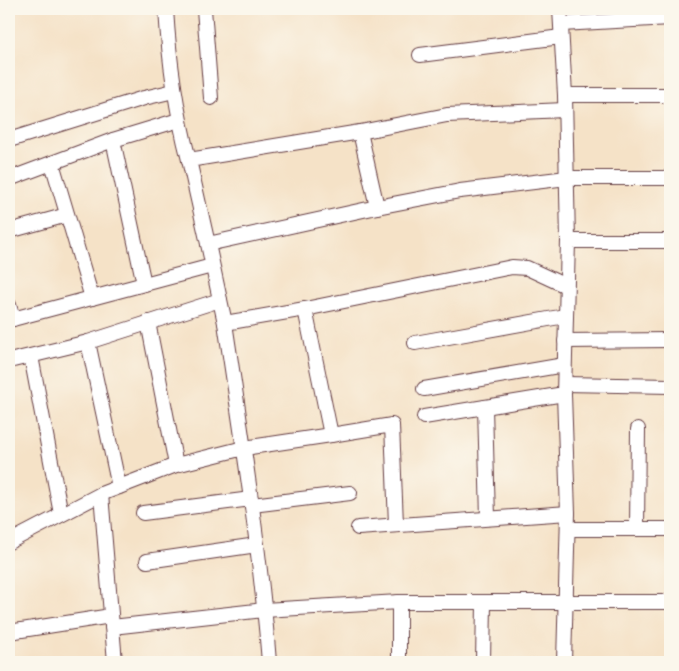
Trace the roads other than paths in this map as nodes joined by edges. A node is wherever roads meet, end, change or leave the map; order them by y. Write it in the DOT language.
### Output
graph roads {
  1 [pos="166,9"];
  2 [pos="204,9"];
  3 [pos="560,9"];
  4 [pos="670,18"];
  5 [pos="561,30"];
  6 [pos="420,55"];
  7 [pos="174,91"];
  8 [pos="565,95"];
  9 [pos="670,95"];
  10 [pos="211,98"];
  11 [pos="565,110"];
  12 [pos="178,120"];
  13 [pos="360,132"];
  14 [pos="9,140"];
  15 [pos="113,140"];
  16 [pos="189,160"];
  17 [pos="52,163"];
  18 [pos="567,178"];
  19 [pos="670,178"];
  20 [pos="9,179"];
  21 [pos="377,207"];
  22 [pos="67,215"];
  23 [pos="9,231"];
  24 [pos="568,241"];
  25 [pos="670,241"];
  26 [pos="208,244"];
  27 [pos="212,266"];
  28 [pos="144,284"];
  29 [pos="566,286"];
  30 [pos="92,298"];
  31 [pos="220,300"];
  32 [pos="305,309"];
  33 [pos="10,315"];
  34 [pos="565,316"];
  35 [pos="148,322"];
  36 [pos="225,323"];
  37 [pos="670,340"];
  38 [pos="565,341"];
  39 [pos="88,342"];
  40 [pos="415,343"];
  41 [pos="31,356"];
  42 [pos="9,361"];
  43 [pos="564,365"];
  44 [pos="670,386"];
  45 [pos="424,389"];
  46 [pos="564,389"];
  47 [pos="485,407"];
  48 [pos="424,417"];
  49 [pos="638,429"];
  50 [pos="331,435"];
  51 [pos="244,448"];
  52 [pos="176,465"];
  53 [pos="119,487"];
  54 [pos="350,493"];
  55 [pos="101,494"];
  56 [pos="251,502"];
  57 [pos="143,513"];
  58 [pos="568,513"];
  59 [pos="61,514"];
  60 [pos="488,518"];
  61 [pos="396,524"];
  62 [pos="358,528"];
  63 [pos="670,529"];
  64 [pos="568,530"];
  65 [pos="637,530"];
  66 [pos="9,542"];
  67 [pos="257,545"];
  68 [pos="147,561"];
  69 [pos="399,602"];
  70 [pos="670,602"];
  71 [pos="484,603"];
  72 [pos="566,603"];
  73 [pos="264,610"];
  74 [pos="111,622"];
  75 [pos="9,632"];
  76 [pos="115,662"];
  77 [pos="269,662"];
  78 [pos="399,662"];
  79 [pos="483,662"];
  80 [pos="564,662"];
  1 -- 7 [label="street"];
  2 -- 10 [label="street"];
  3 -- 5 [label="street"];
  4 -- 5 [label="street"];
  5 -- 6 [label="street"];
  5 -- 8 [label="street"];
  7 -- 12 [label="street"];
  7 -- 14 [label="street"];
  8 -- 9 [label="street"];
  8 -- 11 [label="street"];
  11 -- 13 [label="street"];
  11 -- 18 [label="street"];
  12 -- 15 [label="street"];
  12 -- 16 [label="street"];
  13 -- 16 [label="street"];
  13 -- 21 [label="street"];
  15 -- 17 [label="street"];
  15 -- 28 [label="street"];
  16 -- 26 [label="street"];
  17 -- 20 [label="street"];
  17 -- 22 [label="street"];
  18 -- 19 [label="street"];
  18 -- 21 [label="street"];
  18 -- 24 [label="street"];
  21 -- 26 [label="street"];
  22 -- 23 [label="street"];
  22 -- 30 [label="street"];
  24 -- 25 [label="street"];
  24 -- 29 [label="street"];
  26 -- 27 [label="street"];
  27 -- 28 [label="street"];
  27 -- 31 [label="street"];
  28 -- 30 [label="street"];
  29 -- 32 [label="street"];
  29 -- 34 [label="street"];
  30 -- 33 [label="street"];
  31 -- 35 [label="street"];
  31 -- 36 [label="street"];
  32 -- 36 [label="street"];
  32 -- 50 [label="street"];
  34 -- 38 [label="street"];
  34 -- 40 [label="street"];
  35 -- 39 [label="street"];
  35 -- 52 [label="street"];
  36 -- 51 [label="street"];
  37 -- 38 [label="street"];
  38 -- 43 [label="street"];
  39 -- 41 [label="street"];
  39 -- 53 [label="street"];
  41 -- 42 [label="street"];
  41 -- 59 [label="street"];
  43 -- 45 [label="street"];
  43 -- 46 [label="street"];
  44 -- 46 [label="street"];
  46 -- 47 [label="street"];
  46 -- 58 [label="street"];
  47 -- 48 [label="street"];
  47 -- 60 [label="street"];
  49 -- 65 [label="street"];
  50 -- 51 [label="street"];
  50 -- 61 [label="street"];
  51 -- 52 [label="street"];
  51 -- 56 [label="street"];
  52 -- 53 [label="street"];
  53 -- 55 [label="street"];
  54 -- 56 [label="street"];
  55 -- 59 [label="street"];
  55 -- 74 [label="street"];
  56 -- 57 [label="street"];
  56 -- 67 [label="street"];
  58 -- 60 [label="street"];
  58 -- 64 [label="street"];
  59 -- 66 [label="street"];
  60 -- 61 [label="street"];
  61 -- 62 [label="street"];
  63 -- 65 [label="street"];
  64 -- 65 [label="street"];
  64 -- 72 [label="street"];
  67 -- 68 [label="street"];
  67 -- 73 [label="street"];
  69 -- 71 [label="street"];
  69 -- 73 [label="street"];
  69 -- 78 [label="street"];
  70 -- 72 [label="street"];
  71 -- 72 [label="street"];
  71 -- 79 [label="street"];
  72 -- 80 [label="street"];
  73 -- 74 [label="street"];
  73 -- 77 [label="street"];
  74 -- 75 [label="street"];
  74 -- 76 [label="street"];
}
